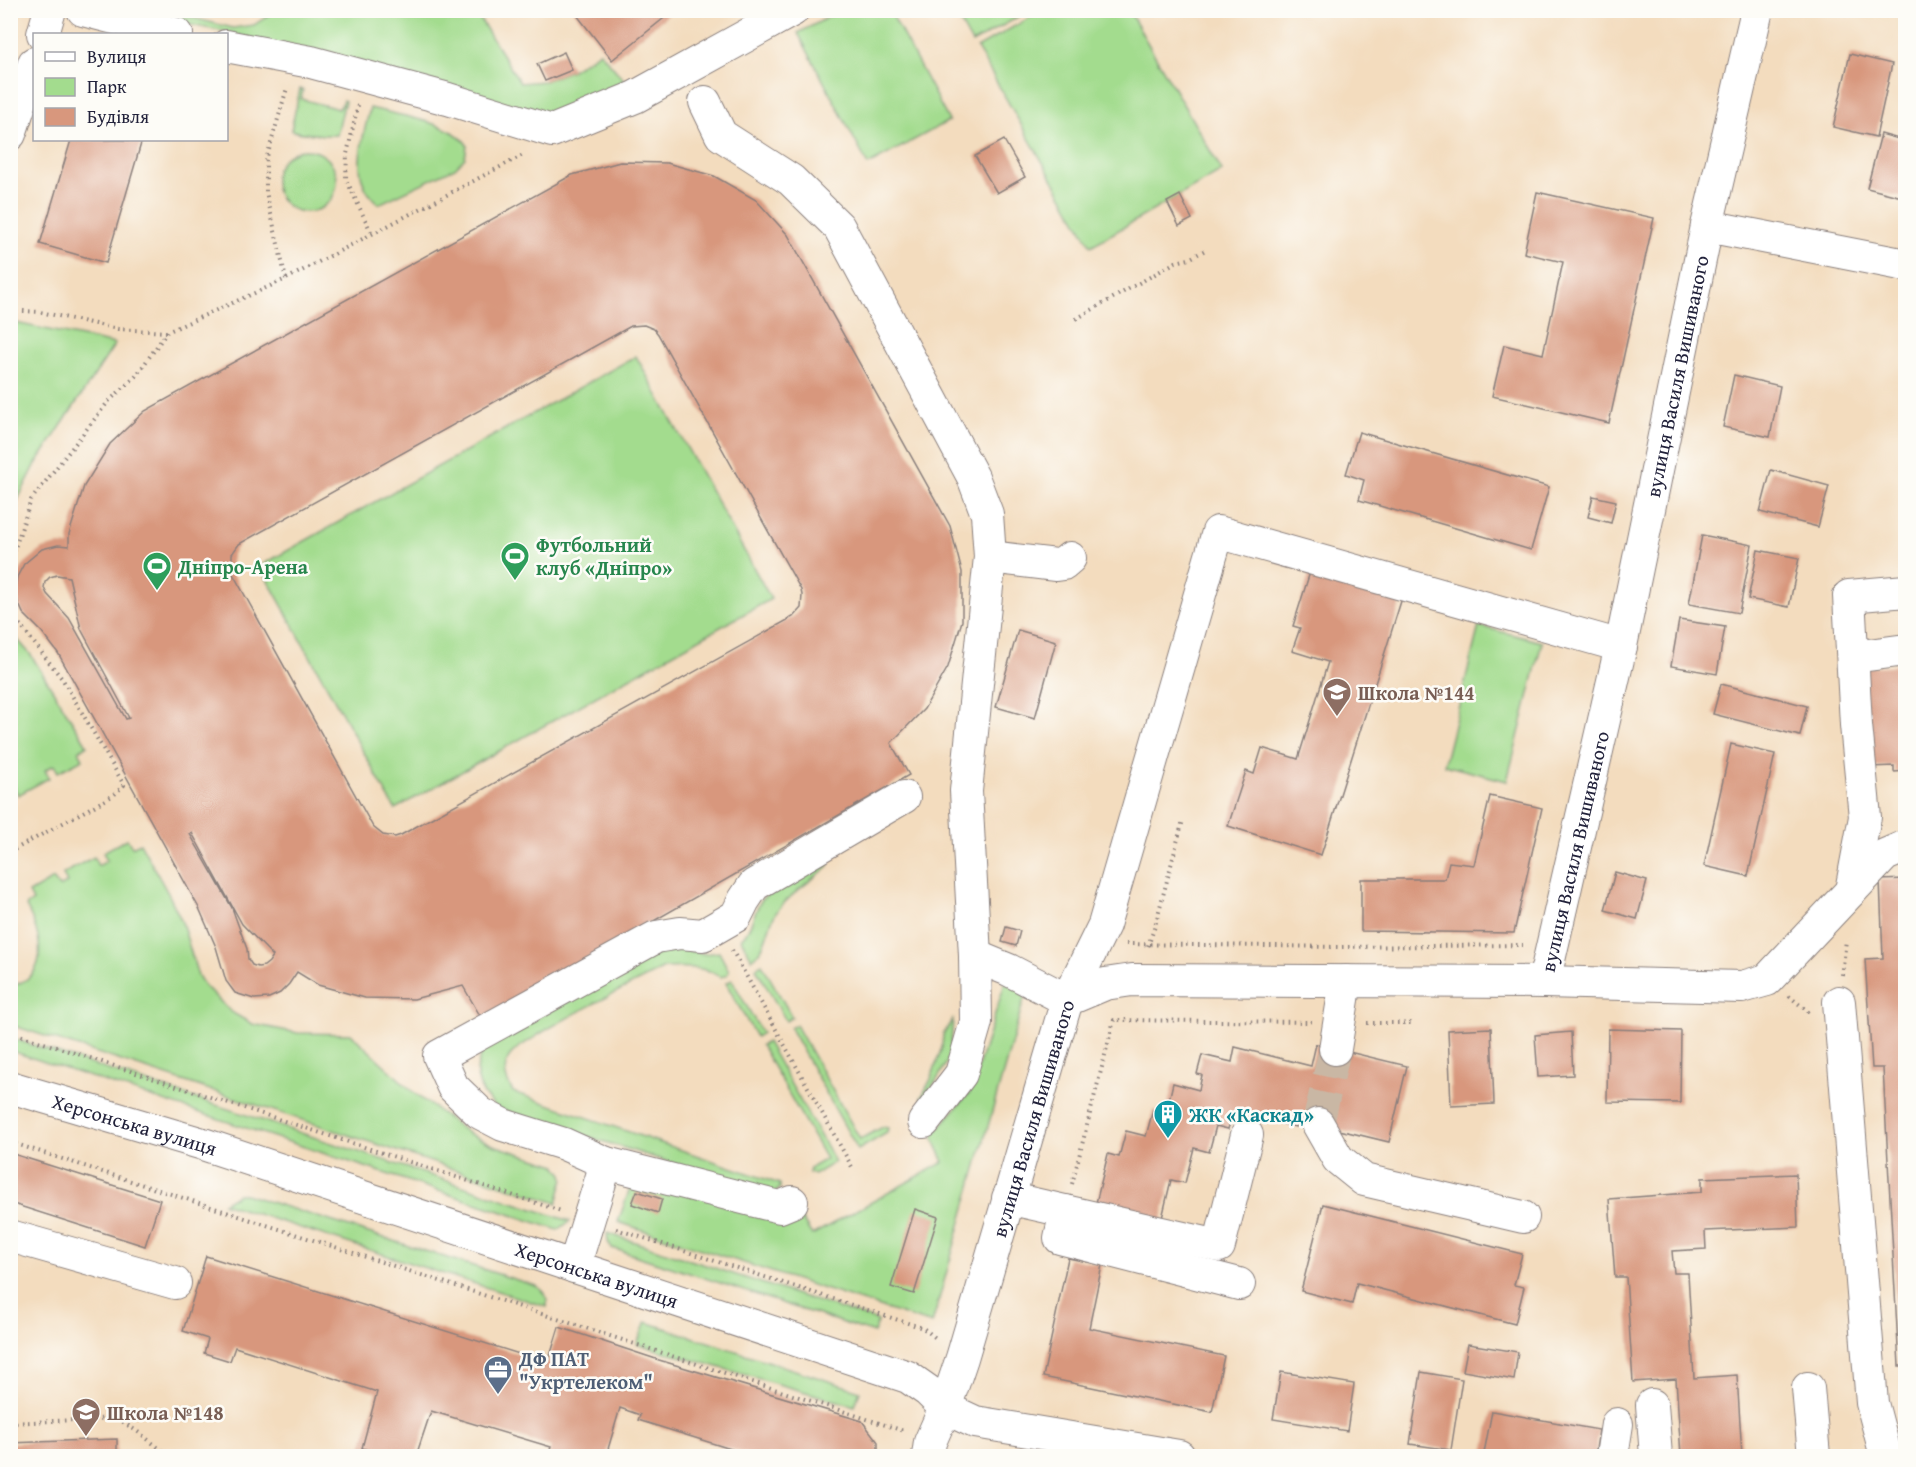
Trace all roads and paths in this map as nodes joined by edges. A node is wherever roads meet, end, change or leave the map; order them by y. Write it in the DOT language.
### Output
graph roads {
  1 [pos="84,10"];
  2 [pos="793,10"];
  3 [pos="1757,10"];
  4 [pos="173,33"];
  5 [pos="228,46"];
  6 [pos="33,66"];
  7 [pos="287,86"];
  8 [pos="705,102"];
  9 [pos="358,104"];
  10 [pos="10,134"];
  11 [pos="534,150"];
  12 [pos="1707,226"];
  13 [pos="372,234"];
  14 [pos="1207,249"];
  15 [pos="1905,265"];
  16 [pos="286,279"];
  17 [pos="23,312"];
  18 [pos="1076,319"];
  19 [pos="167,332"];
  20 [pos="990,557"];
  21 [pos="1070,558"];
  22 [pos="10,563"];
  23 [pos="1905,591"];
  24 [pos="10,609"];
  25 [pos="1622,646"];
  26 [pos="1905,650"];
  27 [pos="1853,657"];
  28 [pos="904,797"];
  29 [pos="1183,820"];
  30 [pos="1905,846"];
  31 [pos="10,852"];
  32 [pos="1851,892"];
  33 [pos="1846,936"];
  34 [pos="1532,939"];
  35 [pos="1094,943"];
  36 [pos="1149,944"];
  37 [pos="735,955"];
  38 [pos="975,956"];
  39 [pos="1767,980"];
  40 [pos="1346,981"];
  41 [pos="1544,982"];
  42 [pos="1067,1000"];
  43 [pos="1839,1002"];
  44 [pos="1412,1023"];
  45 [pos="10,1032"];
  46 [pos="1336,1035"];
  47 [pos="1843,1038"];
  48 [pos="10,1087"];
  49 [pos="924,1122"];
  50 [pos="1318,1124"];
  51 [pos="1247,1135"];
  52 [pos="10,1142"];
  53 [pos="606,1163"];
  54 [pos="852,1167"];
  55 [pos="1074,1172"];
  56 [pos="1008,1198"];
  57 [pos="792,1202"];
  58 [pos="1066,1211"];
  59 [pos="1523,1218"];
  60 [pos="589,1220"];
  61 [pos="10,1236"];
  62 [pos="574,1267"];
  63 [pos="175,1283"];
  64 [pos="1239,1284"];
  65 [pos="962,1358"];
  66 [pos="1808,1388"];
  67 [pos="1652,1405"];
  68 [pos="945,1408"];
  69 [pos="10,1423"];
  70 [pos="1617,1424"];
  71 [pos="929,1449"];
  72 [pos="169,1456"];
  73 [pos="1179,1456"];
  74 [pos="1612,1456"];
  75 [pos="1656,1456"];
  76 [pos="1814,1456"];
  77 [pos="1886,1456"];
  1 -- 4 [label="street"];
  2 -- 5 [label="street"];
  3 -- 12 [label="street, вулиця Василя Вишиваного"];
  6 -- 10 [label="street"];
  7 -- 16 [label="path"];
  8 -- 20 [label="street"];
  9 -- 13 [label="path"];
  11 -- 13 [label="path"];
  12 -- 15 [label="street"];
  12 -- 25 [label="street, вулиця Василя Вишиваного"];
  13 -- 16 [label="path"];
  14 -- 18 [label="path"];
  16 -- 19 [label="path"];
  17 -- 19 [label="path"];
  19 -- 22 [label="path"];
  20 -- 21 [label="street"];
  20 -- 38 [label="street"];
  23 -- 27 [label="street"];
  24 -- 31 [label="path"];
  25 -- 35 [label="street"];
  25 -- 41 [label="street, вулиця Василя Вишиваного"];
  26 -- 27 [label="street"];
  27 -- 32 [label="street"];
  28 -- 53 [label="street"];
  29 -- 36 [label="path"];
  30 -- 32 [label="street"];
  32 -- 39 [label="street"];
  33 -- 43 [label="path"];
  34 -- 36 [label="path"];
  35 -- 36 [label="path"];
  35 -- 42 [label="street"];
  37 -- 54 [label="path"];
  38 -- 42 [label="street"];
  38 -- 49 [label="street"];
  39 -- 41 [label="street"];
  39 -- 47 [label="path"];
  40 -- 41 [label="street, вулиця Василя Вишиваного"];
  40 -- 42 [label="street, вулиця Василя Вишиваного"];
  40 -- 46 [label="street"];
  42 -- 56 [label="street, вулиця Василя Вишиваного"];
  43 -- 47 [label="street"];
  44 -- 46 [label="path"];
  45 -- 60 [label="path"];
  46 -- 55 [label="path"];
  47 -- 77 [label="street"];
  48 -- 62 [label="street, Херсонська вулиця"];
  50 -- 59 [label="street"];
  51 -- 58 [label="street"];
  52 -- 71 [label="path"];
  53 -- 57 [label="street"];
  53 -- 60 [label="street"];
  56 -- 58 [label="street"];
  56 -- 65 [label="street, вулиця Василя Вишиваного"];
  58 -- 64 [label="street"];
  60 -- 62 [label="street"];
  60 -- 65 [label="path"];
  61 -- 63 [label="street"];
  62 -- 68 [label="street, Херсонська вулиця"];
  65 -- 68 [label="street, вулиця Василя Вишиваного"];
  66 -- 76 [label="street"];
  67 -- 75 [label="street"];
  68 -- 71 [label="street, вулиця Василя Вишиваного"];
  68 -- 73 [label="street, Херсонська вулиця"];
  69 -- 72 [label="path"];
  70 -- 74 [label="street"];
}
